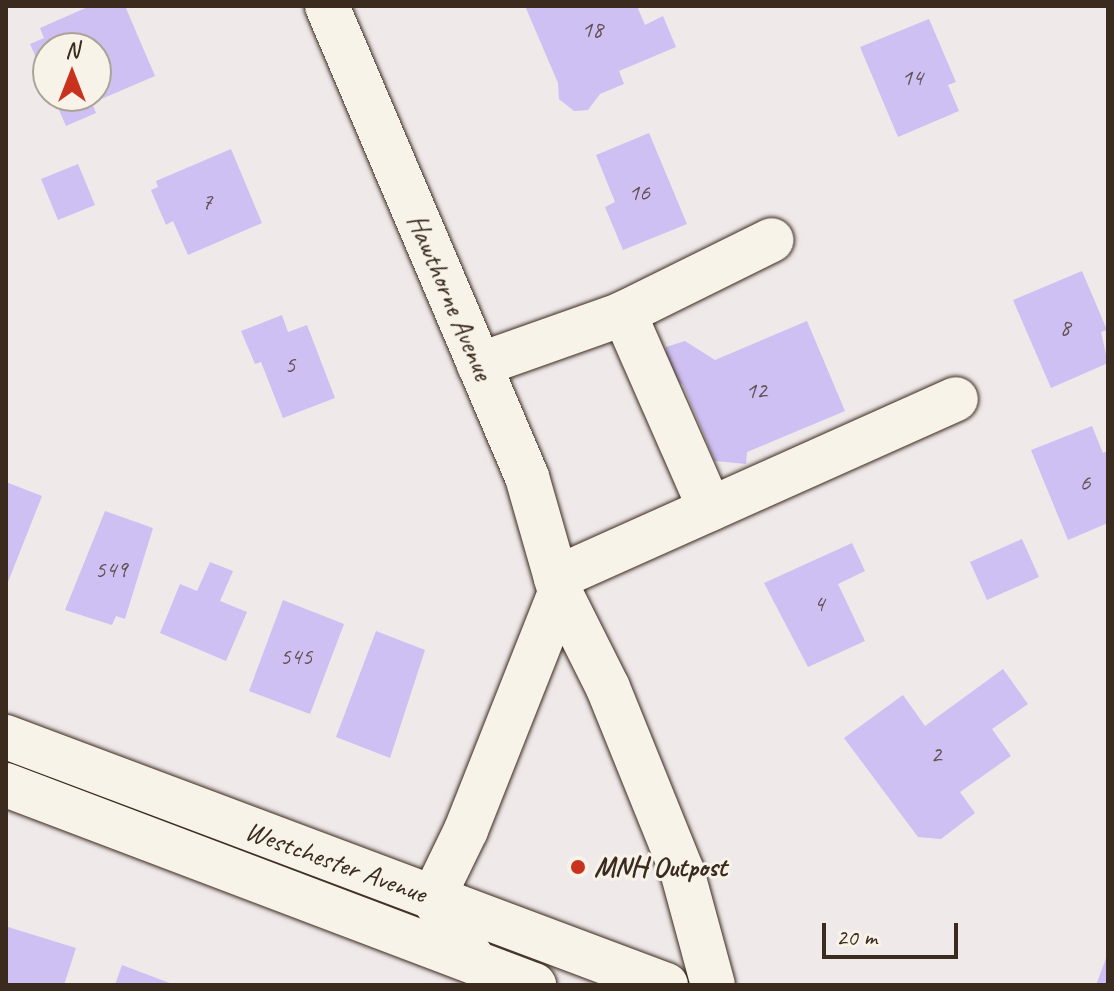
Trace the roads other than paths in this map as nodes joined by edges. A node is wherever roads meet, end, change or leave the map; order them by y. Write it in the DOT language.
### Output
graph roads {
  1 [pos="327,6"];
  2 [pos="772,240"];
  3 [pos="624,313"];
  4 [pos="479,365"];
  5 [pos="956,399"];
  6 [pos="710,509"];
  7 [pos="558,585"];
  8 [pos="6,737"];
  9 [pos="6,785"];
  10 [pos="433,898"];
  11 [pos="475,962"];
  12 [pos="534,985"];
  13 [pos="666,985"];
  14 [pos="713,985"];
  1 -- 4 [label="street, Hawthorne Avenue"];
  2 -- 3 [label="street"];
  3 -- 4 [label="street"];
  3 -- 6 [label="street"];
  4 -- 7 [label="street, Hawthorne Avenue"];
  5 -- 6 [label="street"];
  6 -- 7 [label="street"];
  7 -- 10 [label="street"];
  7 -- 14 [label="street, Hawthorne Avenue"];
  8 -- 10 [label="street, Westchester Avenue"];
  9 -- 11 [label="street, Westchester Avenue"];
  10 -- 11 [label="street"];
  10 -- 13 [label="street, Westchester Avenue"];
  11 -- 12 [label="street, Westchester Avenue"];
}
